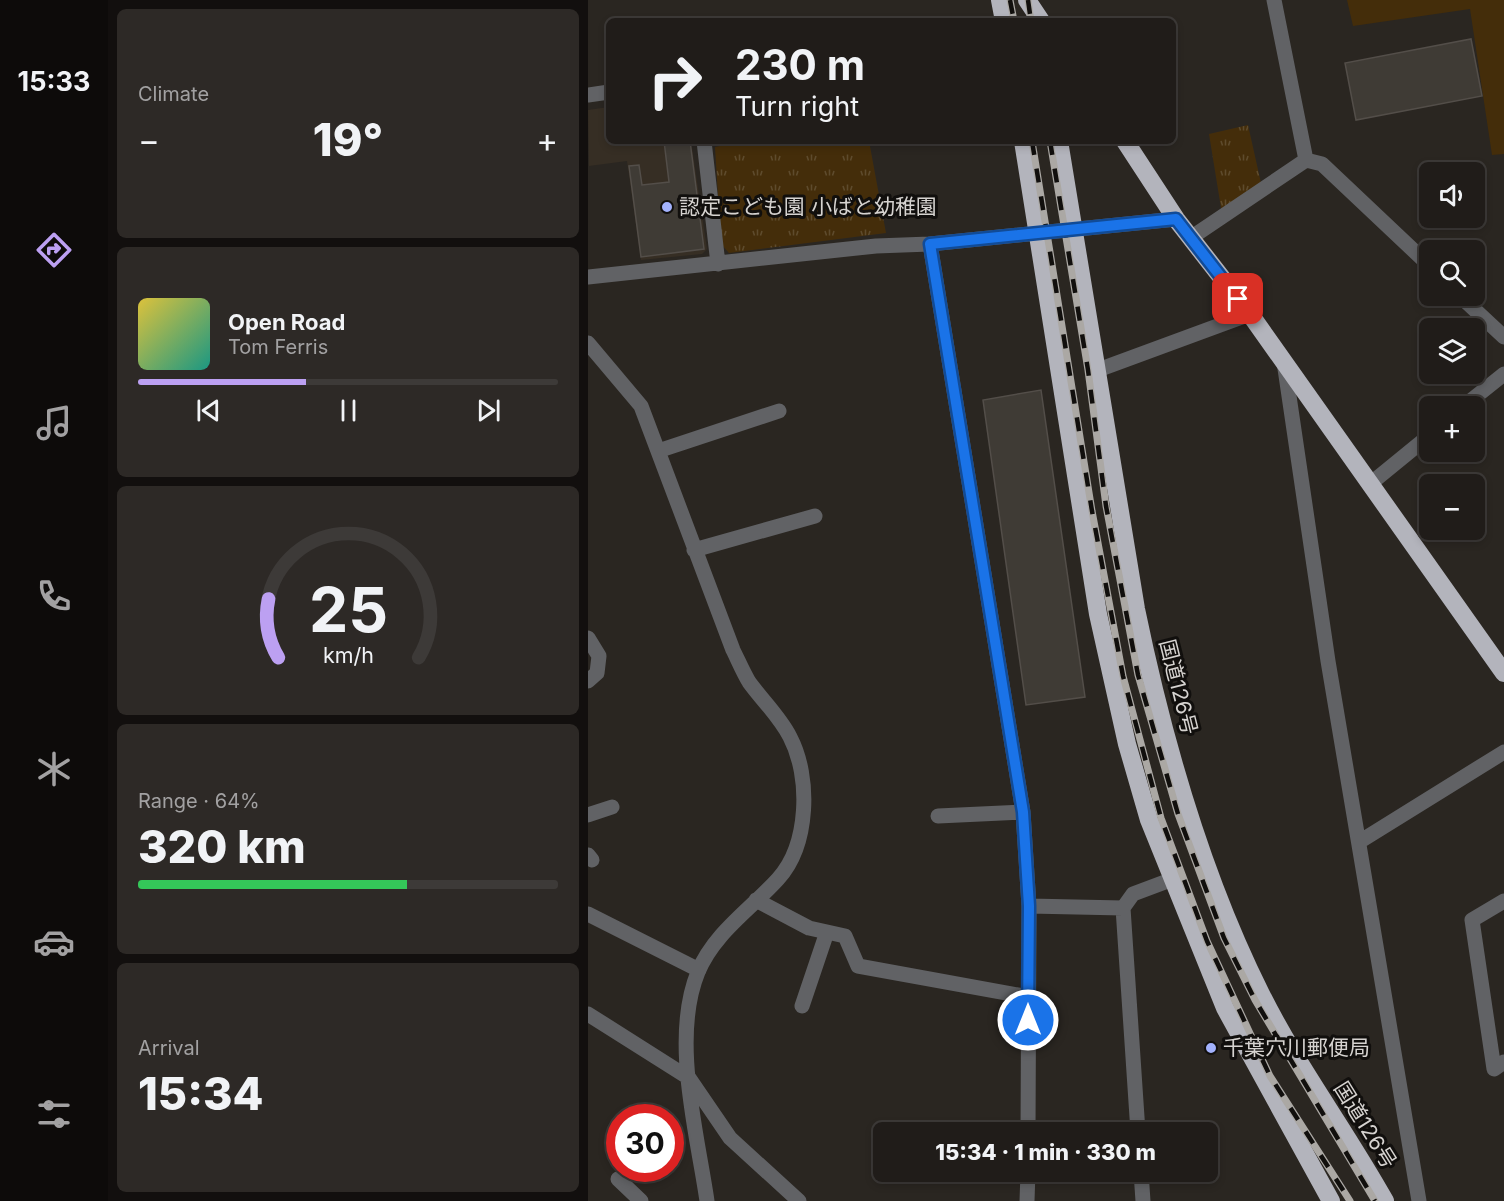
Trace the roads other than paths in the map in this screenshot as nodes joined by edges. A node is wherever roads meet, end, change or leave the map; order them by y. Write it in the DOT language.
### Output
graph roads {
  1 [pos="1000,0"];
  2 [pos="1027,0"];
  3 [pos="1037,0"];
  4 [pos="1274,0"];
  5 [pos="1003,18"];
  6 [pos="1037,18"];
  7 [pos="1039,18"];
  8 [pos="606,92"];
  9 [pos="588,95"];
  10 [pos="704,144"];
  11 [pos="1023,144"];
  12 [pos="1059,144"];
  13 [pos="1127,144"];
  14 [pos="1306,160"];
  15 [pos="1176,219"];
  16 [pos="1073,230"];
  17 [pos="1037,234"];
  18 [pos="1192,237"];
  19 [pos="930,244"];
  20 [pos="1419,256"];
  21 [pos="718,264"];
  22 [pos="588,277"];
  23 [pos="1471,306"];
  24 [pos="1250,314"];
  25 [pos="1504,337"];
  26 [pos="588,343"];
  27 [pos="1284,362"];
  28 [pos="1098,370"];
  29 [pos="1504,374"];
  30 [pos="1476,396"];
  31 [pos="779,411"];
  32 [pos="1419,444"];
  33 [pos="658,451"];
  34 [pos="1370,484"];
  35 [pos="815,516"];
  36 [pos="694,550"];
  37 [pos="588,638"];
  38 [pos="1504,673"];
  39 [pos="588,681"];
  40 [pos="1504,752"];
  41 [pos="612,807"];
  42 [pos="1023,812"];
  43 [pos="588,815"];
  44 [pos="938,816"];
  45 [pos="1359,842"];
  46 [pos="1173,879"];
  47 [pos="756,900"];
  48 [pos="1504,901"];
  49 [pos="1029,906"];
  50 [pos="1123,908"];
  51 [pos="588,914"];
  52 [pos="827,932"];
  53 [pos="699,970"];
  54 [pos="1029,997"];
  55 [pos="802,1006"];
  56 [pos="588,1014"];
  57 [pos="1504,1062"];
  58 [pos="689,1078"];
  59 [pos="1028,1122"];
  60 [pos="1137,1122"];
  61 [pos="621,1182"];
  62 [pos="1028,1182"];
  63 [pos="1142,1182"];
  64 [pos="641,1201"];
  65 [pos="707,1201"];
  66 [pos="799,1201"];
  67 [pos="1027,1201"];
  68 [pos="1143,1201"];
  69 [pos="1331,1201"];
  70 [pos="1385,1201"];
  71 [pos="1419,1201"];
  1 -- 5 [label="highway"];
  2 -- 6 [label="highway"];
  3 -- 7 [label="highway"];
  4 -- 14 [label="street"];
  8 -- 9 [label="street"];
  10 -- 21 [label="street"];
  11 -- 17 [label="highway"];
  12 -- 16 [label="highway, 国道126号"];
  13 -- 15 [label="highway"];
  14 -- 18 [label="street"];
  14 -- 20 [label="street"];
  15 -- 16 [label="street"];
  15 -- 18 [label="highway"];
  16 -- 17 [label="street"];
  16 -- 28 [label="highway, 国道126号"];
  17 -- 19 [label="street"];
  17 -- 46 [label="highway"];
  18 -- 24 [label="highway"];
  19 -- 21 [label="street"];
  19 -- 42 [label="street"];
  21 -- 22 [label="street"];
  23 -- 25 [label="street"];
  24 -- 27 [label="highway"];
  24 -- 28 [label="street"];
  26 -- 33 [label="street"];
  27 -- 34 [label="highway"];
  27 -- 45 [label="street"];
  28 -- 70 [label="highway, 国道126号"];
  29 -- 30 [label="street"];
  31 -- 33 [label="street"];
  32 -- 34 [label="street"];
  33 -- 36 [label="street"];
  34 -- 38 [label="highway"];
  35 -- 36 [label="street"];
  36 -- 47 [label="street"];
  37 -- 39 [label="street"];
  40 -- 45 [label="street"];
  41 -- 43 [label="street"];
  42 -- 44 [label="street"];
  42 -- 49 [label="street"];
  45 -- 71 [label="street"];
  46 -- 50 [label="street"];
  46 -- 69 [label="highway"];
  47 -- 52 [label="street"];
  47 -- 53 [label="street"];
  48 -- 57 [label="street"];
  49 -- 50 [label="street"];
  49 -- 54 [label="street"];
  50 -- 60 [label="street"];
  51 -- 53 [label="street"];
  52 -- 54 [label="street"];
  52 -- 55 [label="street"];
  53 -- 58 [label="street"];
  54 -- 59 [label="street"];
  56 -- 58 [label="street"];
  58 -- 65 [label="street"];
  58 -- 66 [label="street"];
  61 -- 64 [label="street"];
  62 -- 67 [label="street"];
  63 -- 68 [label="street"];
}
